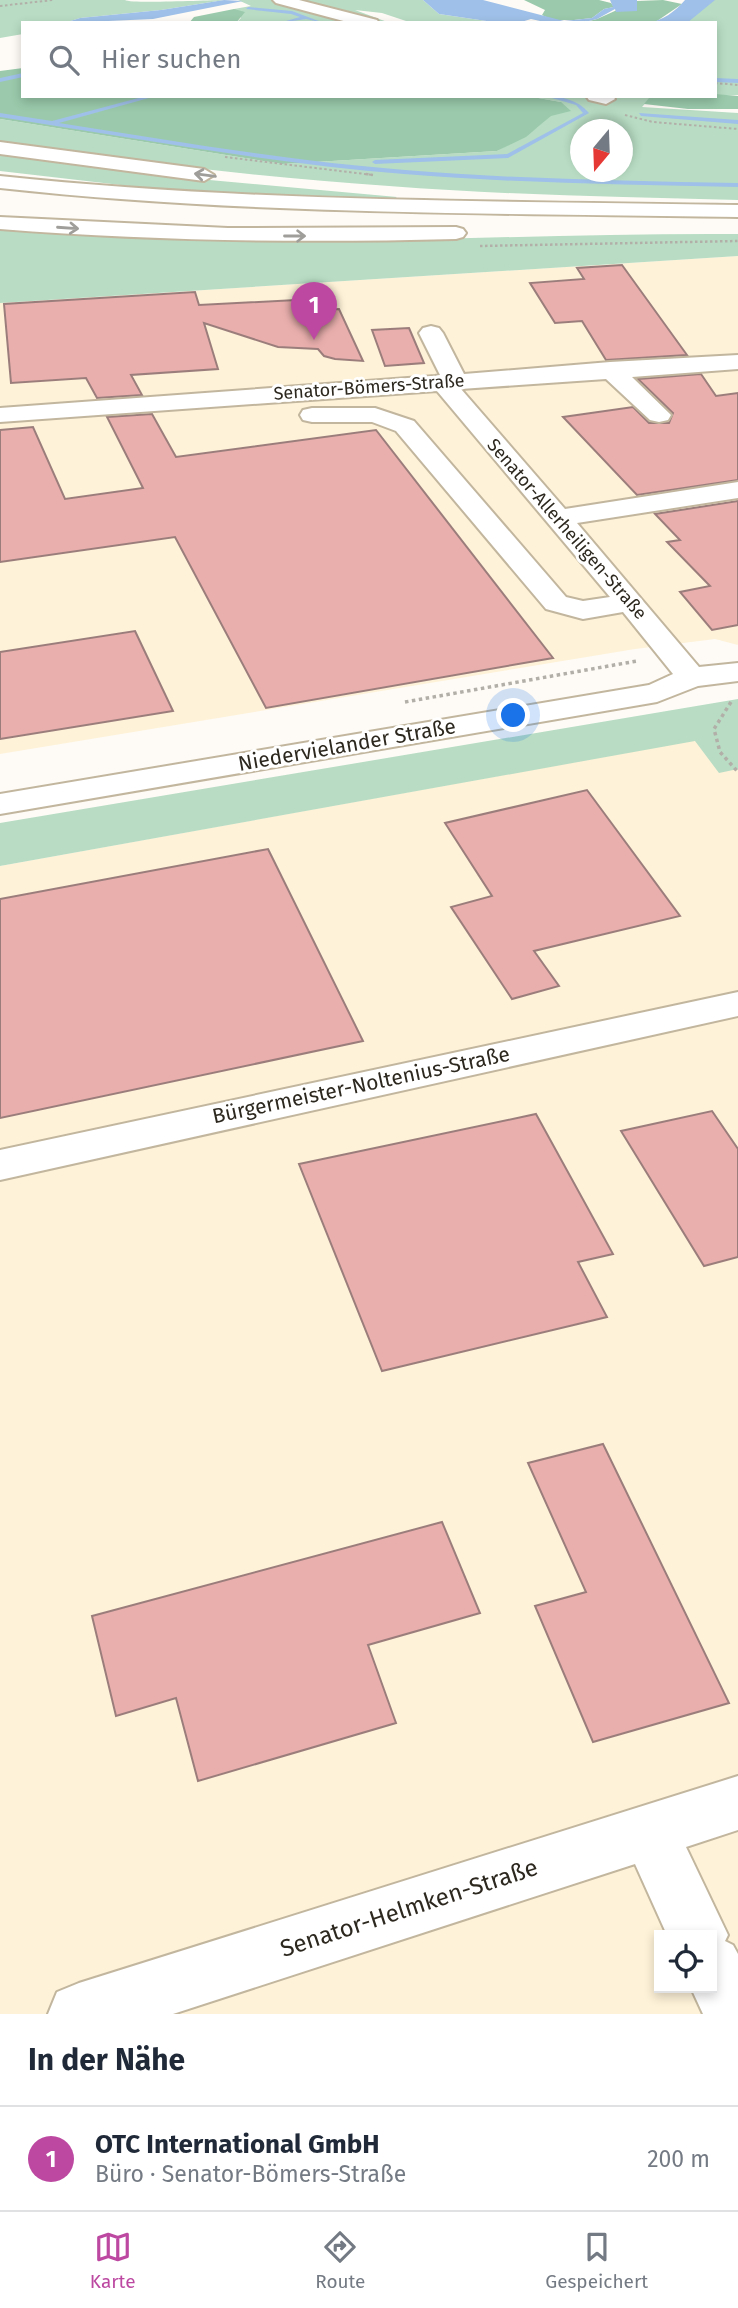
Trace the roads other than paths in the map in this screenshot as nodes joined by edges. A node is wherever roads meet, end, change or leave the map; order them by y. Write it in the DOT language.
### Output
graph roads {
  1 [pos="281,0"];
  2 [pos="363,21"];
  3 [pos="0,148"];
  4 [pos="226,178"];
  5 [pos="0,182"];
  6 [pos="308,185"];
  7 [pos="0,195"];
  8 [pos="728,219"];
  9 [pos="0,223"];
  10 [pos="567,229"];
  11 [pos="470,232"];
  12 [pos="431,333"];
  13 [pos="738,362"];
  14 [pos="610,369"];
  15 [pos="448,382"];
  16 [pos="187,400"];
  17 [pos="0,415"];
  18 [pos="659,415"];
  19 [pos="738,489"];
  20 [pos="558,518"];
  21 [pos="630,603"];
  22 [pos="691,677"];
  23 [pos="736,685"];
  24 [pos="0,804"];
  25 [pos="734,1005"];
  26 [pos="0,1165"];
  27 [pos="738,1803"];
  28 [pos="649,1831"];
  29 [pos="696,1930"];
  30 [pos="717,1977"];
  31 [pos="79,2014"];
  32 [pos="734,2014"];
  1 -- 2 [label="main road"];
  4 -- 3 [label="main road, one-way"];
  5 -- 8 [label="main road"];
  6 -- 8 [label="main road"];
  7 -- 8 [label="main road"];
  8 -- 10 [label="main road"];
  9 -- 11 [label="main road, one-way"];
  12 -- 15 [label="main road, Senator-Allerheiligen-Straße"];
  13 -- 14 [label="main road, Senator-Bömers-Straße"];
  14 -- 15 [label="main road, Senator-Bömers-Straße"];
  14 -- 18 [label="main road"];
  15 -- 16 [label="main road, Senator-Bömers-Straße"];
  15 -- 20 [label="main road, Senator-Allerheiligen-Straße"];
  16 -- 17 [label="main road, Senator-Bömers-Straße"];
  16 -- 21 [label="main road"];
  19 -- 20 [label="main road"];
  20 -- 21 [label="main road, Senator-Allerheiligen-Straße"];
  21 -- 22 [label="main road, Senator-Allerheiligen-Straße"];
  22 -- 23 [label="main road, Niedervielander Straße"];
  22 -- 24 [label="main road, Niedervielander Straße"];
  25 -- 26 [label="main road, Bürgermeister-Noltenius-Straße"];
  27 -- 28 [label="main road, Senator-Helmken-Straße"];
  28 -- 29 [label="main road"];
  28 -- 31 [label="main road, Senator-Helmken-Straße"];
  30 -- 32 [label="main road"];
}
